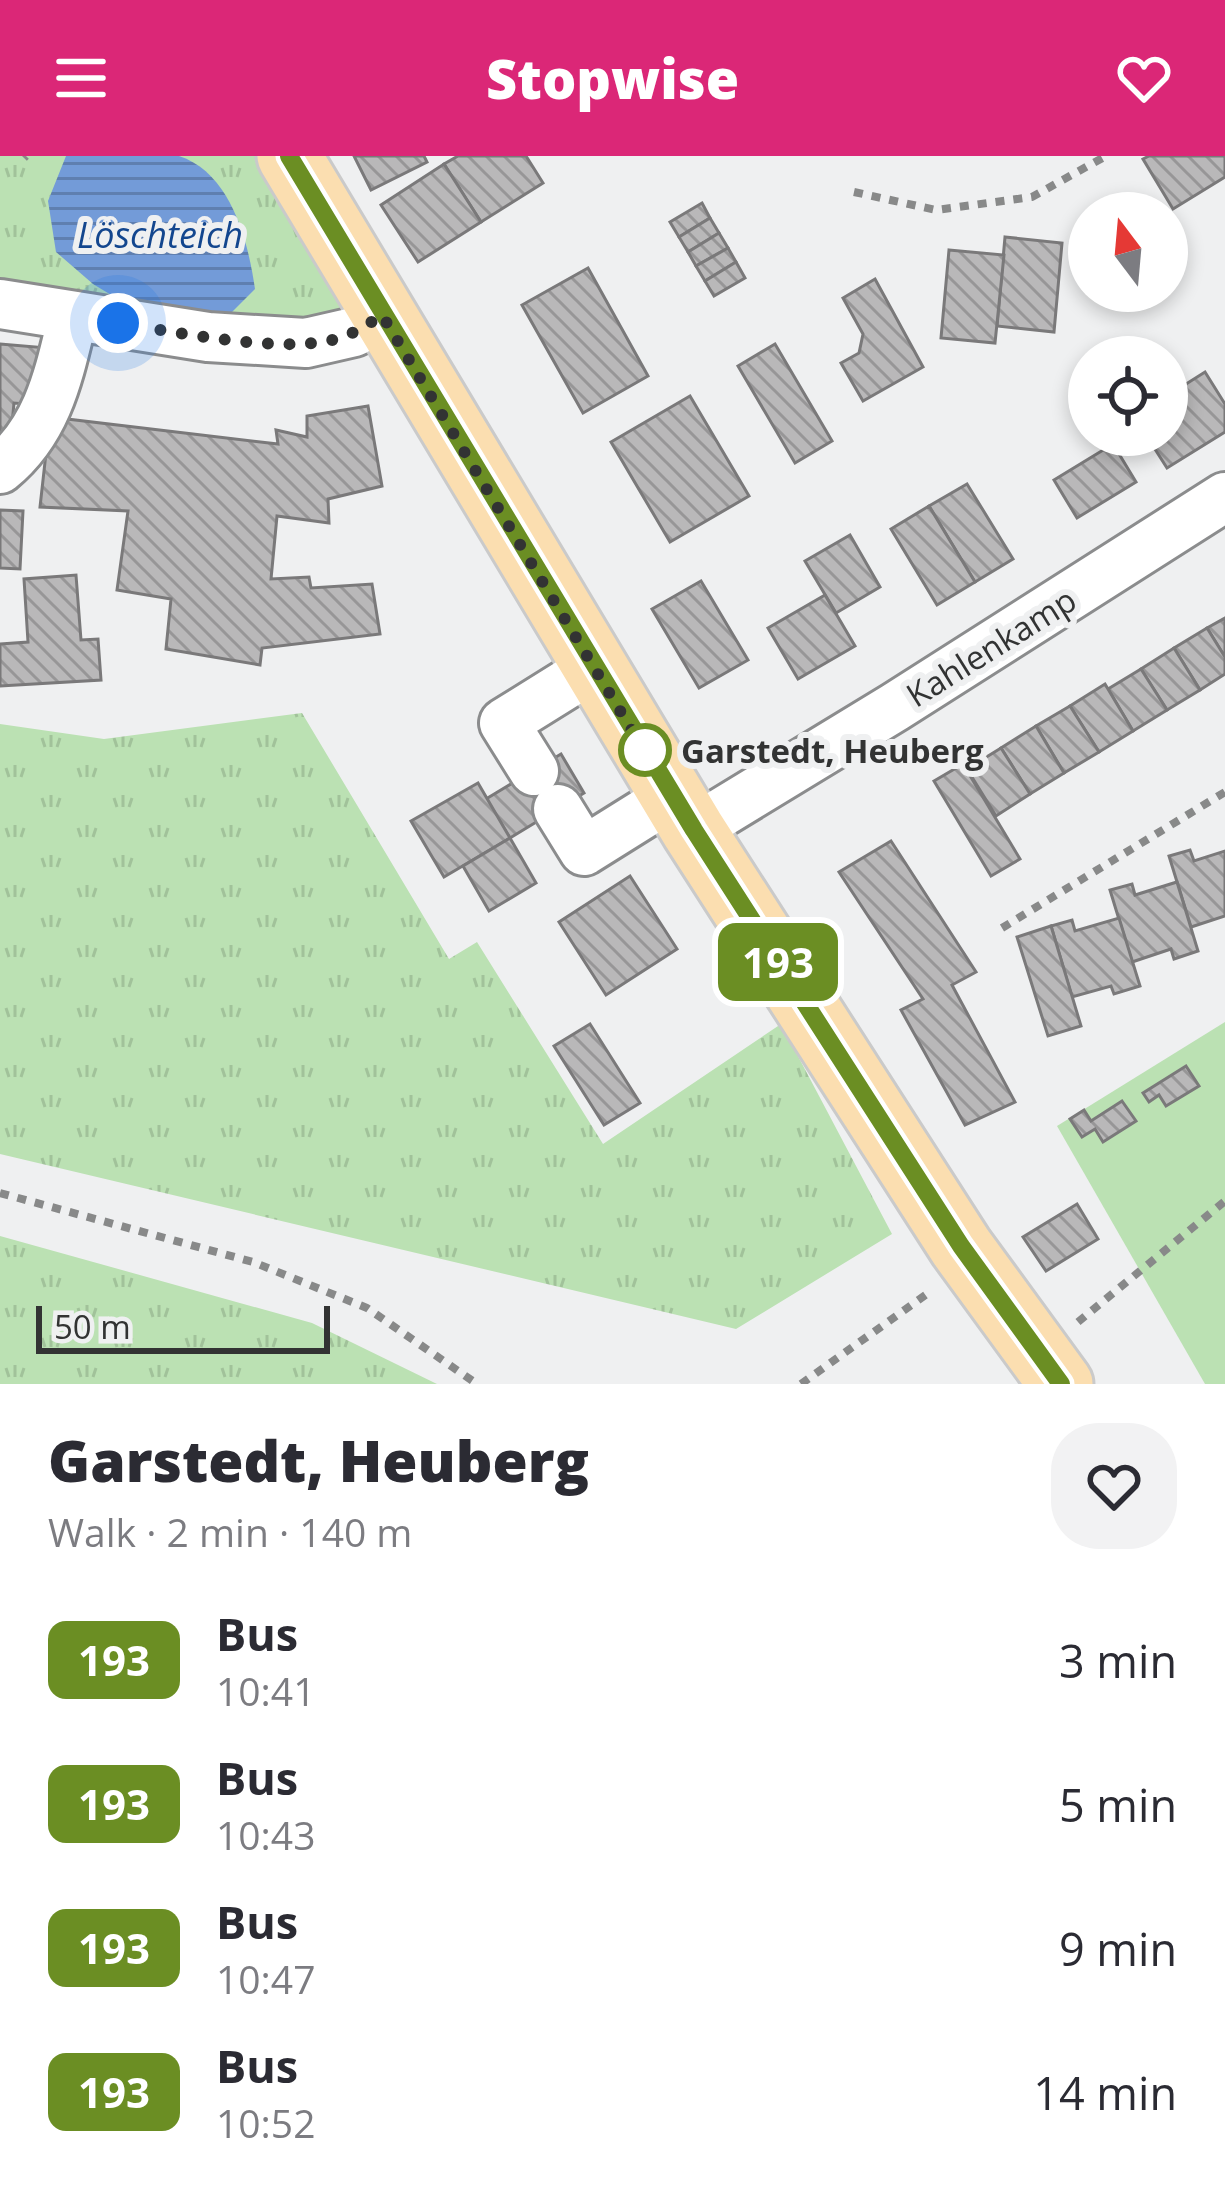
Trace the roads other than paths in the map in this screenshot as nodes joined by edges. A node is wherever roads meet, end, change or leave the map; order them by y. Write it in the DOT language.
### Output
graph roads {
  1 [pos="289,156"];
  2 [pos="0,304"];
  3 [pos="382,315"];
  4 [pos="74,316"];
  5 [pos="0,469"];
  6 [pos="1225,497"];
  7 [pos="593,667"];
  8 [pos="683,813"];
  9 [pos="1061,1384"];
  1 -- 3 [label="main road"];
  2 -- 4 [label="street"];
  3 -- 4 [label="street"];
  3 -- 7 [label="main road"];
  4 -- 5 [label="street"];
  6 -- 8 [label="street, Kahlenkamp"];
  7 -- 8 [label="main road"];
  7 -- 8 [label="street, Kahlenkamp"];
  8 -- 9 [label="main road"];
}
